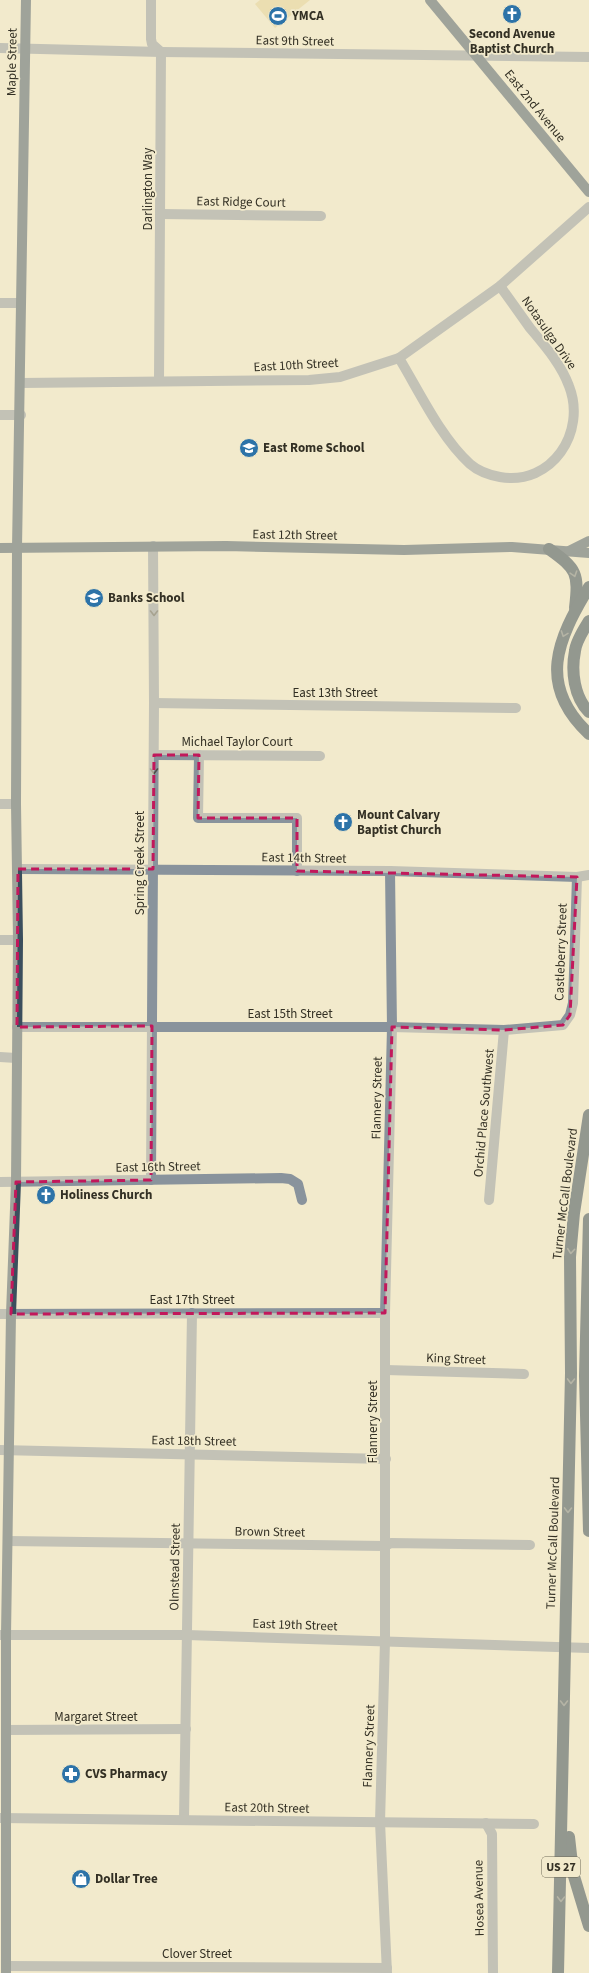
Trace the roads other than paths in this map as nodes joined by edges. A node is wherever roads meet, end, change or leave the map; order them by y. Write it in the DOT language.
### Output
graph roads {
  1 [pos="26,0"];
  2 [pos="151,0"];
  3 [pos="430,0"];
  4 [pos="0,48"];
  5 [pos="25,48"];
  6 [pos="161,52"];
  7 [pos="478,56"];
  8 [pos="589,57"];
  9 [pos="589,192"];
  10 [pos="589,207"];
  11 [pos="161,214"];
  12 [pos="321,216"];
  13 [pos="500,286"];
  14 [pos="0,303"];
  15 [pos="20,303"];
  16 [pos="399,358"];
  17 [pos="160,381"];
  18 [pos="21,383"];
  19 [pos="0,415"];
  20 [pos="21,415"];
  21 [pos="589,541"];
  22 [pos="153,546"];
  23 [pos="0,548"];
  24 [pos="17,548"];
  25 [pos="549,549"];
  26 [pos="569,551"];
  27 [pos="589,553"];
  28 [pos="589,587"];
  29 [pos="575,610"];
  30 [pos="589,620"];
  31 [pos="154,703"];
  32 [pos="516,708"];
  33 [pos="589,712"];
  34 [pos="589,734"];
  35 [pos="154,755"];
  36 [pos="199,755"];
  37 [pos="320,756"];
  38 [pos="0,804"];
  39 [pos="16,804"];
  40 [pos="18,869"];
  41 [pos="153,869"];
  42 [pos="297,870"];
  43 [pos="390,871"];
  44 [pos="589,875"];
  45 [pos="577,877"];
  46 [pos="0,940"];
  47 [pos="18,940"];
  48 [pos="562,1025"];
  49 [pos="152,1026"];
  50 [pos="17,1027"];
  51 [pos="392,1027"];
  52 [pos="504,1030"];
  53 [pos="0,1057"];
  54 [pos="16,1058"];
  55 [pos="589,1115"];
  56 [pos="151,1180"];
  57 [pos="0,1182"];
  58 [pos="16,1182"];
  59 [pos="302,1200"];
  60 [pos="489,1200"];
  61 [pos="589,1219"];
  62 [pos="385,1312"];
  63 [pos="192,1313"];
  64 [pos="0,1314"];
  65 [pos="11,1314"];
  66 [pos="386,1370"];
  67 [pos="524,1374"];
  68 [pos="4,1450"];
  69 [pos="190,1454"];
  70 [pos="386,1459"];
  71 [pos="589,1530"];
  72 [pos="8,1541"];
  73 [pos="189,1544"];
  74 [pos="530,1545"];
  75 [pos="385,1546"];
  76 [pos="3,1635"];
  77 [pos="187,1635"];
  78 [pos="385,1641"];
  79 [pos="589,1648"];
  80 [pos="186,1729"];
  81 [pos="6,1730"];
  82 [pos="564,1762"];
  83 [pos="4,1818"];
  84 [pos="184,1820"];
  85 [pos="380,1822"];
  86 [pos="486,1824"];
  87 [pos="534,1824"];
  88 [pos="589,1926"];
  89 [pos="6,1969"];
  90 [pos="387,1970"];
  91 [pos="493,1973"];
  92 [pos="558,1973"];
  1 -- 5 [label="main road, Maple Street"];
  2 -- 6 [label="street"];
  3 -- 7 [label="main road, East 2nd Avenue"];
  4 -- 5 [label="street, East 9th Street"];
  5 -- 6 [label="street, East 9th Street"];
  5 -- 15 [label="main road, Maple Street"];
  6 -- 7 [label="street, East 9th Street"];
  6 -- 11 [label="street, Darlington Way"];
  7 -- 8 [label="street, East 9th Street"];
  7 -- 9 [label="main road, East 2nd Avenue"];
  10 -- 13 [label="street, East 10th Street"];
  11 -- 12 [label="street, East Ridge Court"];
  11 -- 17 [label="street, Darlington Way"];
  13 -- 16 [label="street, East 10th Street"];
  13 -- 16 [label="street, Notasulga Drive"];
  14 -- 15 [label="street"];
  15 -- 18 [label="main road, Maple Street"];
  16 -- 17 [label="street, East 10th Street"];
  17 -- 18 [label="street, East 10th Street"];
  18 -- 20 [label="main road, Maple Street"];
  19 -- 20 [label="street"];
  20 -- 24 [label="main road, Maple Street"];
  21 -- 26 [label="main road"];
  22 -- 24 [label="main road, East 12th Street"];
  22 -- 25 [label="main road, East 12th Street"];
  22 -- 31 [label="street, Spring Creek Street, one-way"];
  23 -- 24 [label="main road, East 12th Street"];
  24 -- 39 [label="main road, Maple Street"];
  25 -- 26 [label="main road, East 12th Street"];
  25 -- 29 [label="highway, one-way"];
  26 -- 27 [label="main road, East 12th Street"];
  28 -- 29 [label="highway"];
  29 -- 34 [label="highway, one-way"];
  30 -- 33 [label="highway"];
  31 -- 32 [label="street, East 13th Street"];
  31 -- 35 [label="street, Spring Creek Street"];
  35 -- 36 [label="street, Michael Taylor Court"];
  35 -- 41 [label="street, Spring Creek Street, one-way"];
  36 -- 37 [label="street, Michael Taylor Court"];
  36 -- 42 [label="street"];
  38 -- 39 [label="street"];
  39 -- 40 [label="main road, Maple Street"];
  40 -- 41 [label="street, East 14th Street"];
  40 -- 47 [label="main road, Maple Street"];
  41 -- 42 [label="street, East 14th Street"];
  41 -- 49 [label="street, Spring Creek Street"];
  42 -- 43 [label="street, East 14th Street"];
  43 -- 45 [label="street, East 14th Street"];
  43 -- 51 [label="street, Flannery Street"];
  44 -- 45 [label="street, East 14th Street"];
  45 -- 48 [label="street, Castleberry Street"];
  46 -- 47 [label="street"];
  47 -- 50 [label="main road, Maple Street"];
  48 -- 52 [label="street, East 15th Street"];
  49 -- 50 [label="street, East 15th Street"];
  49 -- 51 [label="street, East 15th Street"];
  49 -- 56 [label="street, Spring Creek Street"];
  50 -- 54 [label="main road, Maple Street"];
  51 -- 52 [label="street, East 15th Street"];
  51 -- 62 [label="street, Flannery Street"];
  52 -- 60 [label="street, Orchid Place Southwest"];
  53 -- 54 [label="street"];
  54 -- 58 [label="main road, Maple Street"];
  55 -- 82 [label="highway, Turner McCall Boulevard / US 27, one-way"];
  56 -- 58 [label="street, East 16th Street"];
  56 -- 59 [label="street, East 16th Street"];
  57 -- 58 [label="street, East 16th Street"];
  58 -- 65 [label="main road, Maple Street"];
  61 -- 71 [label="highway, Turner McCall Boulevard"];
  62 -- 63 [label="street, East 17th Street"];
  62 -- 66 [label="street, Flannery Street"];
  63 -- 65 [label="street, East 17th Street"];
  63 -- 69 [label="street, Olmstead Street"];
  64 -- 65 [label="street, East 17th Street"];
  65 -- 68 [label="main road, Maple Street"];
  66 -- 67 [label="street, King Street"];
  66 -- 70 [label="street, Flannery Street"];
  68 -- 69 [label="street, East 18th Street"];
  68 -- 72 [label="main road, Maple Street"];
  69 -- 70 [label="street, East 18th Street"];
  69 -- 73 [label="street, Olmstead Street"];
  70 -- 75 [label="street, Flannery Street"];
  72 -- 73 [label="street, Brown Street"];
  72 -- 76 [label="main road, Maple Street"];
  73 -- 75 [label="street, Brown Street"];
  73 -- 77 [label="street, Olmstead Street"];
  74 -- 75 [label="street, Brown Street"];
  75 -- 78 [label="street, Flannery Street"];
  76 -- 77 [label="street, East 19th Street"];
  76 -- 81 [label="main road, Maple Street"];
  77 -- 78 [label="street, East 19th Street"];
  77 -- 80 [label="street, Olmstead Street"];
  78 -- 79 [label="street, East 19th Street"];
  78 -- 85 [label="street, Flannery Street"];
  80 -- 81 [label="street, Margaret Street"];
  80 -- 84 [label="street, Olmstead Street"];
  81 -- 83 [label="main road, Maple Street"];
  82 -- 88 [label="highway"];
  82 -- 92 [label="highway, Turner McCall Boulevard / US 27, one-way"];
  83 -- 84 [label="street, East 20th Street"];
  83 -- 89 [label="main road, Maple Street"];
  84 -- 85 [label="street, East 20th Street"];
  85 -- 86 [label="street, East 20th Street"];
  85 -- 90 [label="street, Flannery Street"];
  86 -- 87 [label="street, East 20th Street"];
  86 -- 91 [label="street, Hosea Avenue"];
  89 -- 90 [label="street, Clover Street"];
}
